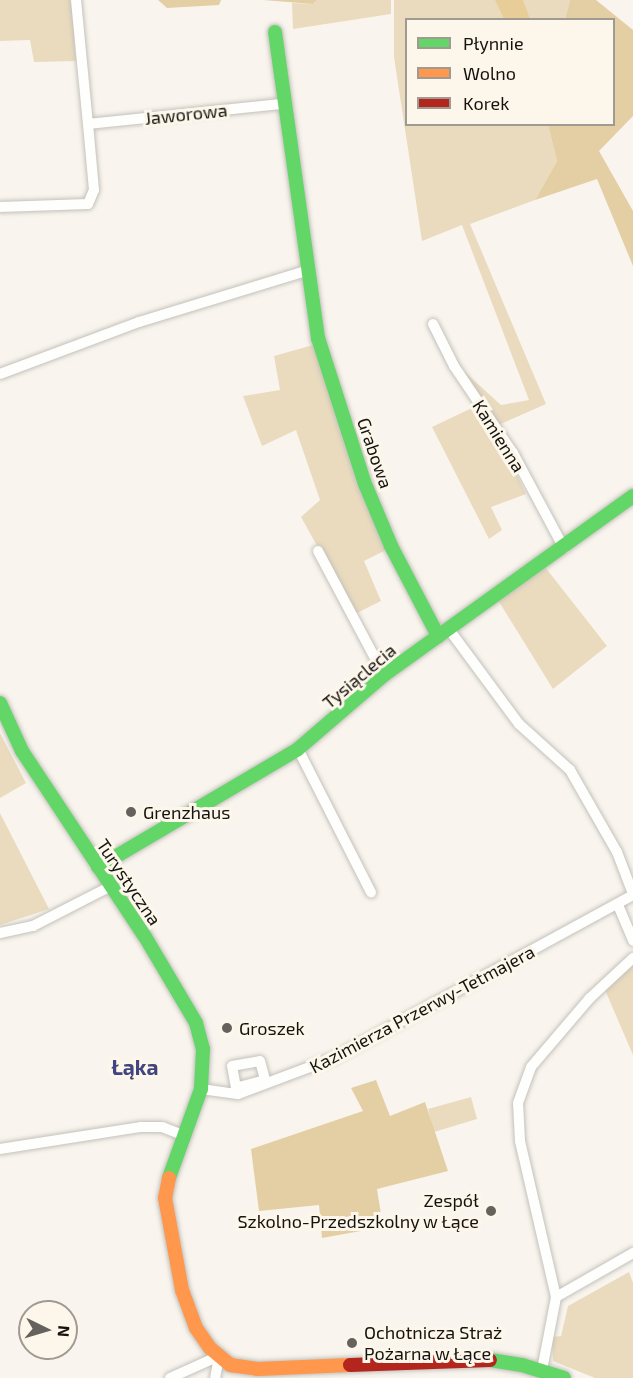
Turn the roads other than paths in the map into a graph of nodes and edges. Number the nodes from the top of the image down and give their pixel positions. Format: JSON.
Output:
{"nodes":[{"id":1,"x":76,"y":0,"type":"edge"},
{"id":2,"x":275,"y":32,"type":"dead end"},
{"id":3,"x":283,"y":104,"type":"junction"},
{"id":4,"x":88,"y":124,"type":"junction"},
{"id":5,"x":0,"y":207,"type":"edge"},
{"id":6,"x":306,"y":271,"type":"junction"},
{"id":7,"x":434,"y":324,"type":"dead end"},
{"id":8,"x":0,"y":374,"type":"edge"},
{"id":9,"x":633,"y":496,"type":"edge"},
{"id":10,"x":564,"y":548,"type":"junction"},
{"id":11,"x":318,"y":551,"type":"dead end"},
{"id":12,"x":443,"y":632,"type":"junction"},
{"id":13,"x":384,"y":675,"type":"junction"},
{"id":14,"x":0,"y":703,"type":"edge"},
{"id":15,"x":298,"y":749,"type":"junction"},
{"id":16,"x":98,"y":867,"type":"junction"},
{"id":17,"x":111,"y":886,"type":"junction"},
{"id":18,"x":371,"y":892,"type":"dead end"},
{"id":19,"x":633,"y":894,"type":"edge"},
{"id":20,"x":618,"y":905,"type":"junction"},
{"id":21,"x":0,"y":933,"type":"edge"},
{"id":22,"x":633,"y":941,"type":"edge"},
{"id":23,"x":633,"y":958,"type":"edge"},
{"id":24,"x":201,"y":1089,"type":"junction"},
{"id":25,"x":185,"y":1136,"type":"junction"},
{"id":26,"x":0,"y":1149,"type":"edge"},
{"id":27,"x":633,"y":1253,"type":"edge"},
{"id":28,"x":556,"y":1297,"type":"junction"},
{"id":29,"x":219,"y":1356,"type":"junction"},
{"id":30,"x":542,"y":1370,"type":"junction"},
{"id":31,"x":170,"y":1378,"type":"edge"},
{"id":32,"x":215,"y":1378,"type":"edge"},
{"id":33,"x":564,"y":1378,"type":"edge"}],
"edges":[{"from":1,"to":4,"type":"street"},
{"from":2,"to":3,"type":"street","name":"Grabowa"},
{"from":3,"to":4,"type":"street","name":"Jaworowa"},
{"from":3,"to":6,"type":"street","name":"Grabowa"},
{"from":4,"to":5,"type":"street"},
{"from":6,"to":8,"type":"street"},
{"from":6,"to":12,"type":"street","name":"Grabowa"},
{"from":7,"to":10,"type":"street","name":"Kamienna"},
{"from":9,"to":10,"type":"street","name":"Tysiąclecia"},
{"from":10,"to":12,"type":"street","name":"Tysiąclecia"},
{"from":11,"to":13,"type":"street"},
{"from":12,"to":13,"type":"street","name":"Tysiąclecia"},
{"from":12,"to":19,"type":"street"},
{"from":13,"to":15,"type":"street","name":"Tysiąclecia"},
{"from":14,"to":16,"type":"street","name":"Turystyczna"},
{"from":15,"to":16,"type":"street","name":"Tysiąclecia"},
{"from":15,"to":18,"type":"street"},
{"from":16,"to":17,"type":"street","name":"Turystyczna"},
{"from":17,"to":21,"type":"street"},
{"from":17,"to":24,"type":"street","name":"Turystyczna"},
{"from":19,"to":20,"type":"street","name":"Kazimierza Przerwy-Tetmajera"},
{"from":20,"to":22,"type":"street"},
{"from":20,"to":24,"type":"street","name":"Kazimierza Przerwy-Tetmajera"},
{"from":23,"to":28,"type":"street"},
{"from":24,"to":25,"type":"street","name":"Turystyczna"},
{"from":25,"to":26,"type":"street"},
{"from":25,"to":29,"type":"street"},
{"from":27,"to":28,"type":"street"},
{"from":28,"to":30,"type":"street"},
{"from":29,"to":30,"type":"street"},
{"from":29,"to":31,"type":"street"},
{"from":29,"to":32,"type":"street"},
{"from":30,"to":33,"type":"street"}]}
